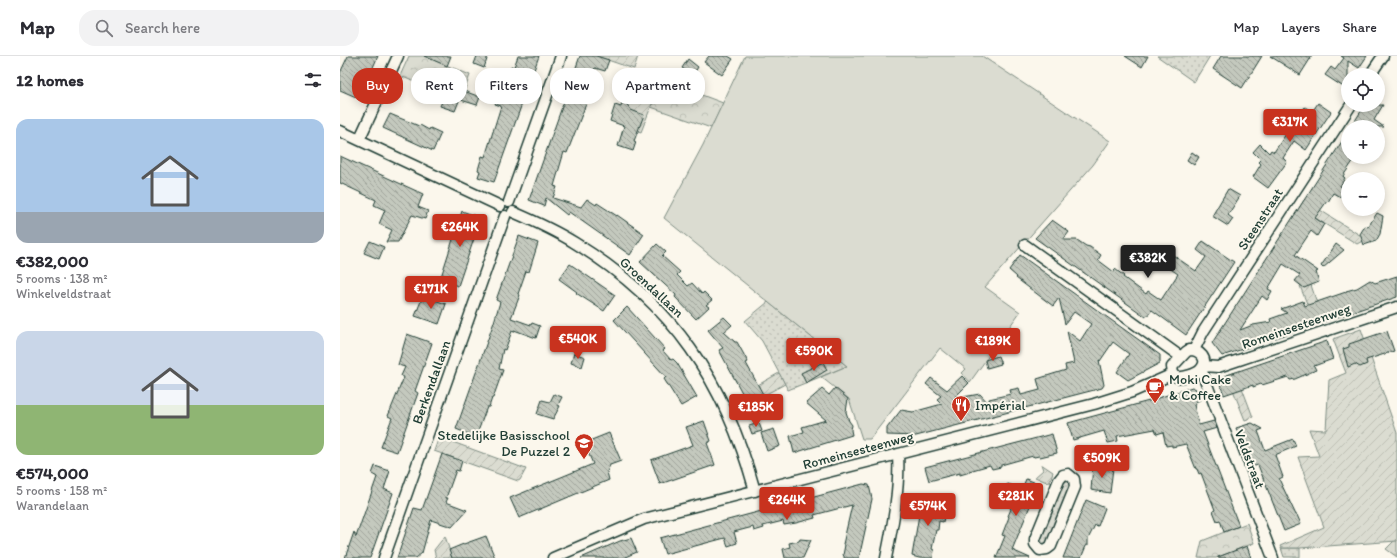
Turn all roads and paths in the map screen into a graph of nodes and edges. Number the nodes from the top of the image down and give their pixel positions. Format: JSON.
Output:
{"nodes":[{"id":1,"x":398,"y":56,"type":"edge"},
{"id":2,"x":560,"y":56,"type":"edge"},
{"id":3,"x":1383,"y":56,"type":"edge"},
{"id":4,"x":1375,"y":68,"type":"edge"},
{"id":5,"x":1346,"y":112,"type":"edge"},
{"id":6,"x":340,"y":131,"type":"edge"},
{"id":7,"x":359,"y":140,"type":"junction"},
{"id":8,"x":507,"y":209,"type":"junction"},
{"id":9,"x":1025,"y":245,"type":"dead end"},
{"id":10,"x":1397,"y":307,"type":"edge"},
{"id":11,"x":1194,"y":350,"type":"junction"},
{"id":12,"x":1181,"y":357,"type":"junction"},
{"id":13,"x":1202,"y":368,"type":"junction"},
{"id":14,"x":1173,"y":374,"type":"junction"},
{"id":15,"x":898,"y":454,"type":"junction"},
{"id":16,"x":755,"y":491,"type":"junction"},
{"id":17,"x":1039,"y":554,"type":"edge"},
{"id":18,"x":384,"y":558,"type":"edge"},
{"id":19,"x":553,"y":558,"type":"edge"},
{"id":20,"x":886,"y":558,"type":"edge"},
{"id":21,"x":1273,"y":558,"type":"edge"}],
"edges":[{"from":1,"to":7,"type":"street"},
{"from":2,"to":8,"type":"street","name":"Berkendallaan"},
{"from":3,"to":4,"type":"street"},
{"from":5,"to":11,"type":"street","name":"Steenstraat"},
{"from":6,"to":7,"type":"street","name":"Groendallaan"},
{"from":7,"to":8,"type":"street","name":"Groendallaan"},
{"from":8,"to":16,"type":"street","name":"Groendallaan"},
{"from":8,"to":18,"type":"street","name":"Berkendallaan"},
{"from":9,"to":12,"type":"street"},
{"from":10,"to":13,"type":"street","name":"Romeinsesteenweg"},
{"from":11,"to":12,"type":"street"},
{"from":11,"to":13,"type":"street"},
{"from":12,"to":14,"type":"street"},
{"from":13,"to":14,"type":"street","name":"Romeinsesteenweg"},
{"from":13,"to":21,"type":"street","name":"Veldstraat"},
{"from":14,"to":15,"type":"street","name":"Romeinsesteenweg"},
{"from":15,"to":16,"type":"street","name":"Romeinsesteenweg"},
{"from":15,"to":20,"type":"street"},
{"from":16,"to":19,"type":"street","name":"Romeinsesteenweg"},
{"from":17,"to":17,"type":"street"}]}
